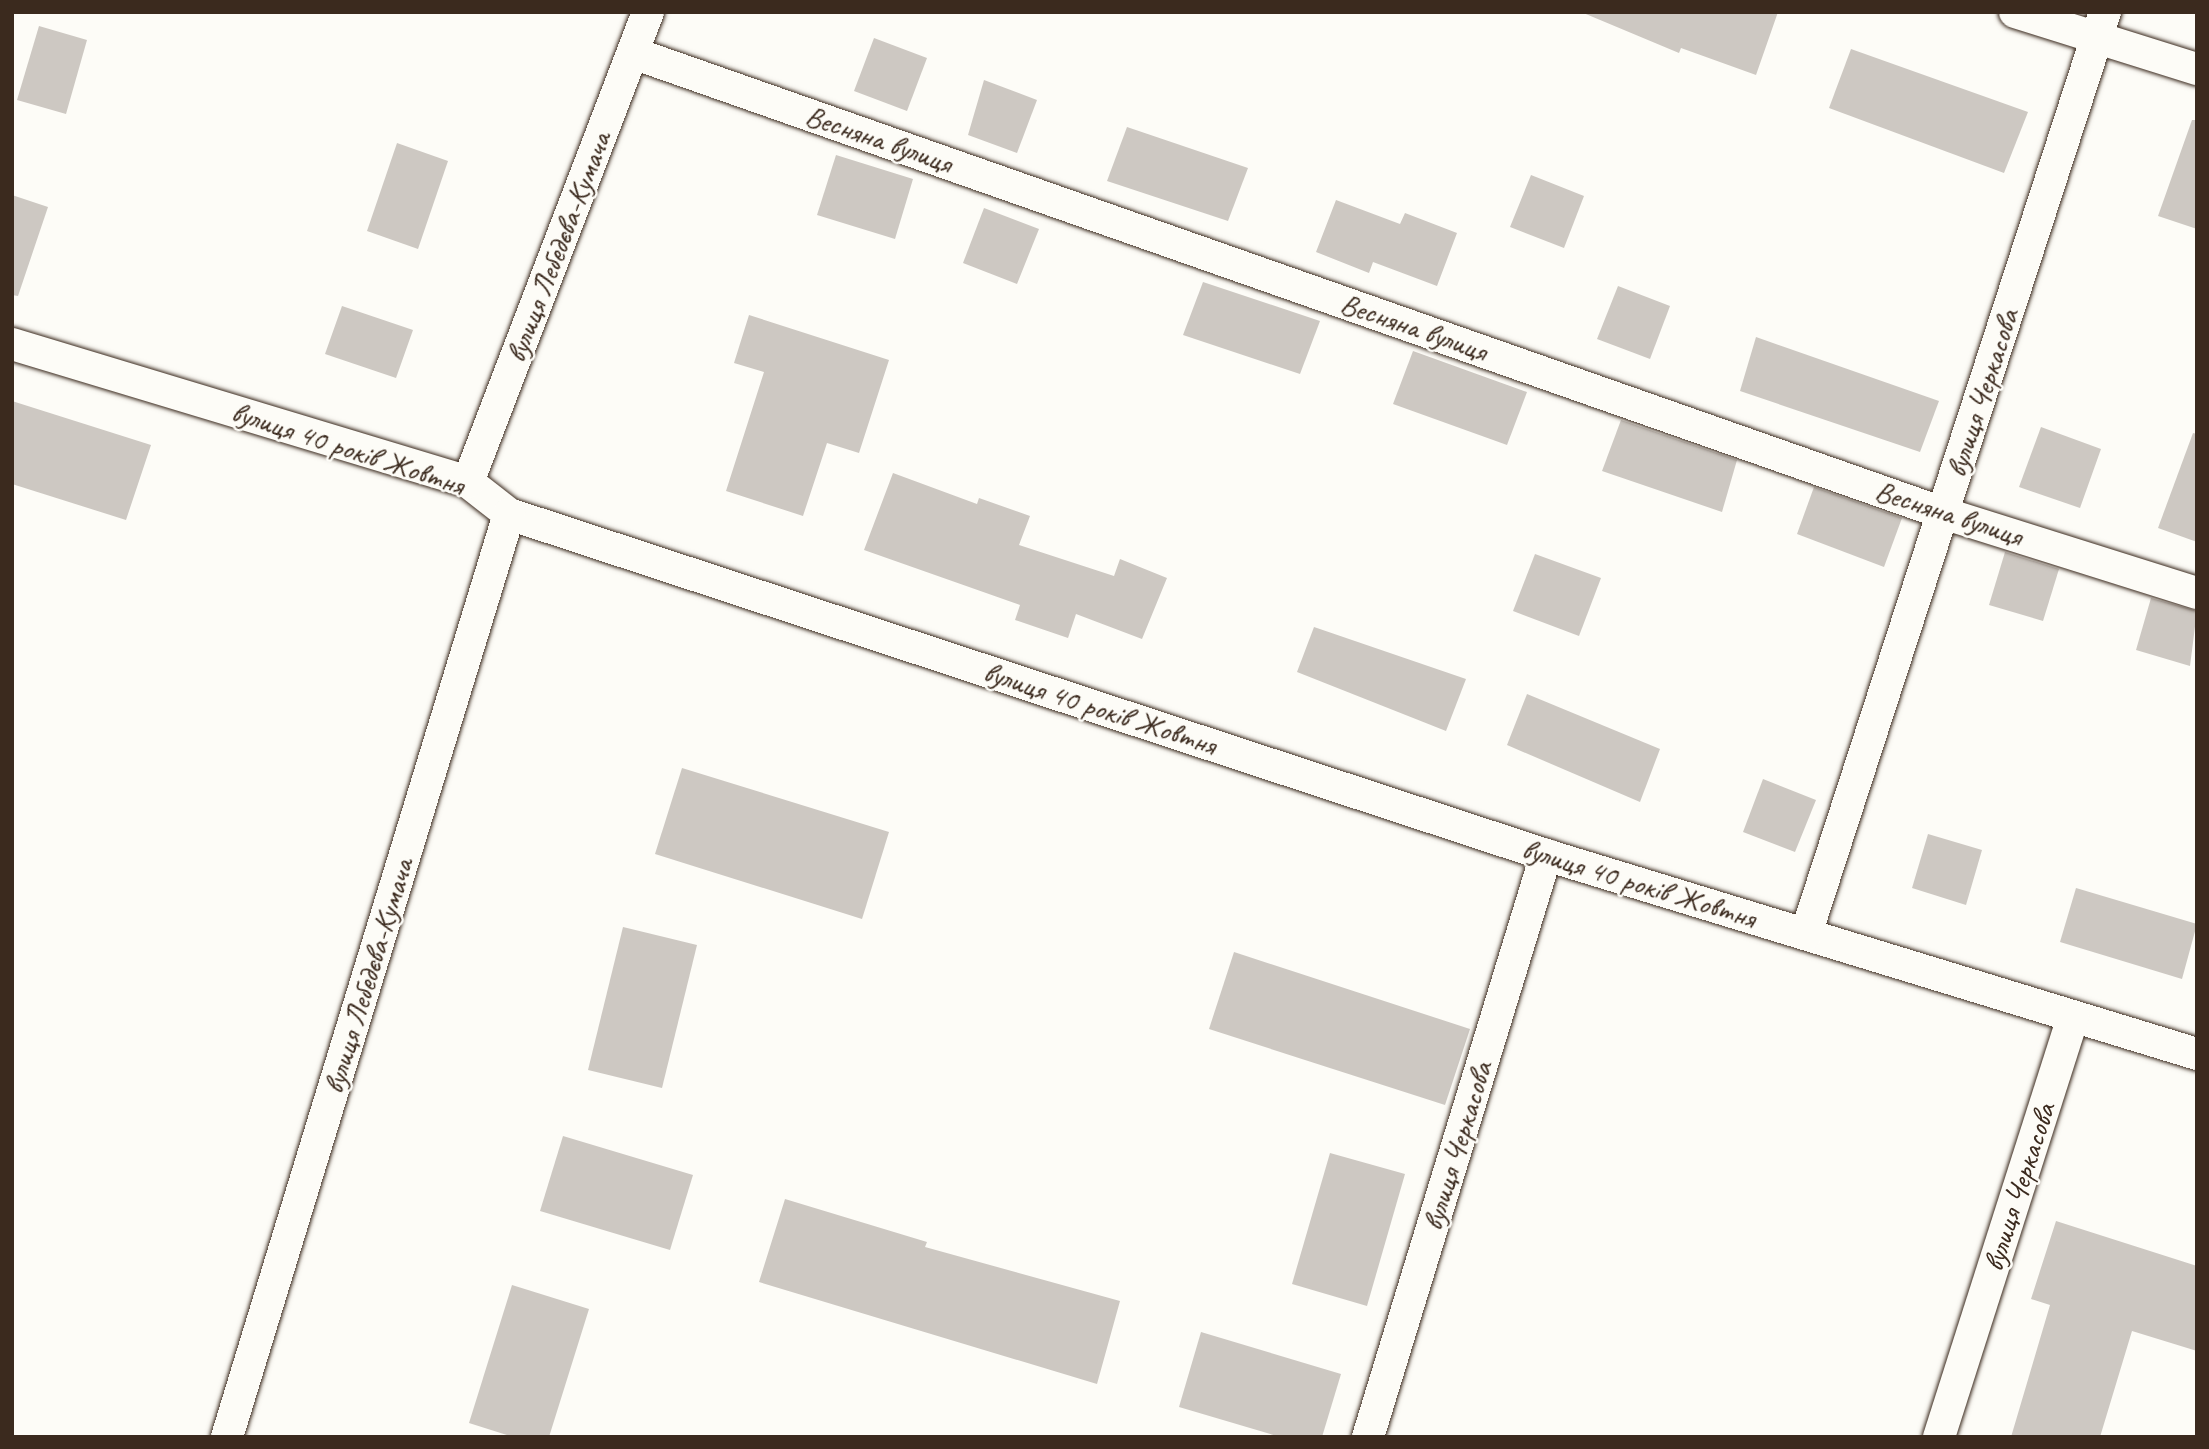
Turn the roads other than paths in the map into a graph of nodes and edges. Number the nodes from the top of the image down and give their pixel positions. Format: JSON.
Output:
{"nodes":[{"id":1,"x":648,"y":12,"type":"edge"},
{"id":2,"x":2015,"y":12,"type":"edge"},
{"id":3,"x":2100,"y":25,"type":"edge"},
{"id":4,"x":633,"y":52,"type":"junction"},
{"id":5,"x":2197,"y":69,"type":"edge"},
{"id":6,"x":12,"y":344,"type":"edge"},
{"id":7,"x":468,"y":482,"type":"junction"},
{"id":8,"x":1943,"y":513,"type":"junction"},
{"id":9,"x":509,"y":514,"type":"junction"},
{"id":10,"x":2197,"y":593,"type":"edge"},
{"id":11,"x":1546,"y":855,"type":"junction"},
{"id":12,"x":1806,"y":934,"type":"junction"},
{"id":13,"x":2073,"y":1017,"type":"junction"},
{"id":14,"x":2197,"y":1054,"type":"edge"},
{"id":15,"x":227,"y":1437,"type":"edge"},
{"id":16,"x":1368,"y":1437,"type":"edge"},
{"id":17,"x":1939,"y":1437,"type":"edge"}],
"edges":[{"from":1,"to":4,"type":"street","name":"вулиця Лебедєва-Кумача"},
{"from":2,"to":3,"type":"street"},
{"from":3,"to":5,"type":"street"},
{"from":3,"to":8,"type":"street","name":"вулиця Черкасова"},
{"from":4,"to":7,"type":"street","name":"вулиця Лебедєва-Кумача"},
{"from":4,"to":8,"type":"street","name":"Весняна вулиця"},
{"from":6,"to":7,"type":"street","name":"вулиця 40 років Жовтня"},
{"from":7,"to":9,"type":"street","name":"вулиця 40 років Жовтня"},
{"from":8,"to":10,"type":"street","name":"Весняна вулиця"},
{"from":8,"to":12,"type":"street","name":"вулиця Черкасова"},
{"from":9,"to":11,"type":"street","name":"вулиця 40 років Жовтня"},
{"from":9,"to":15,"type":"street","name":"вулиця Лебедєва-Кумача"},
{"from":11,"to":12,"type":"street","name":"вулиця 40 років Жовтня"},
{"from":11,"to":16,"type":"street","name":"вулиця Черкасова"},
{"from":12,"to":13,"type":"street","name":"вулиця 40 років Жовтня"},
{"from":13,"to":14,"type":"street","name":"вулиця 40 років Жовтня"},
{"from":13,"to":17,"type":"street","name":"вулиця Черкасова"}]}
